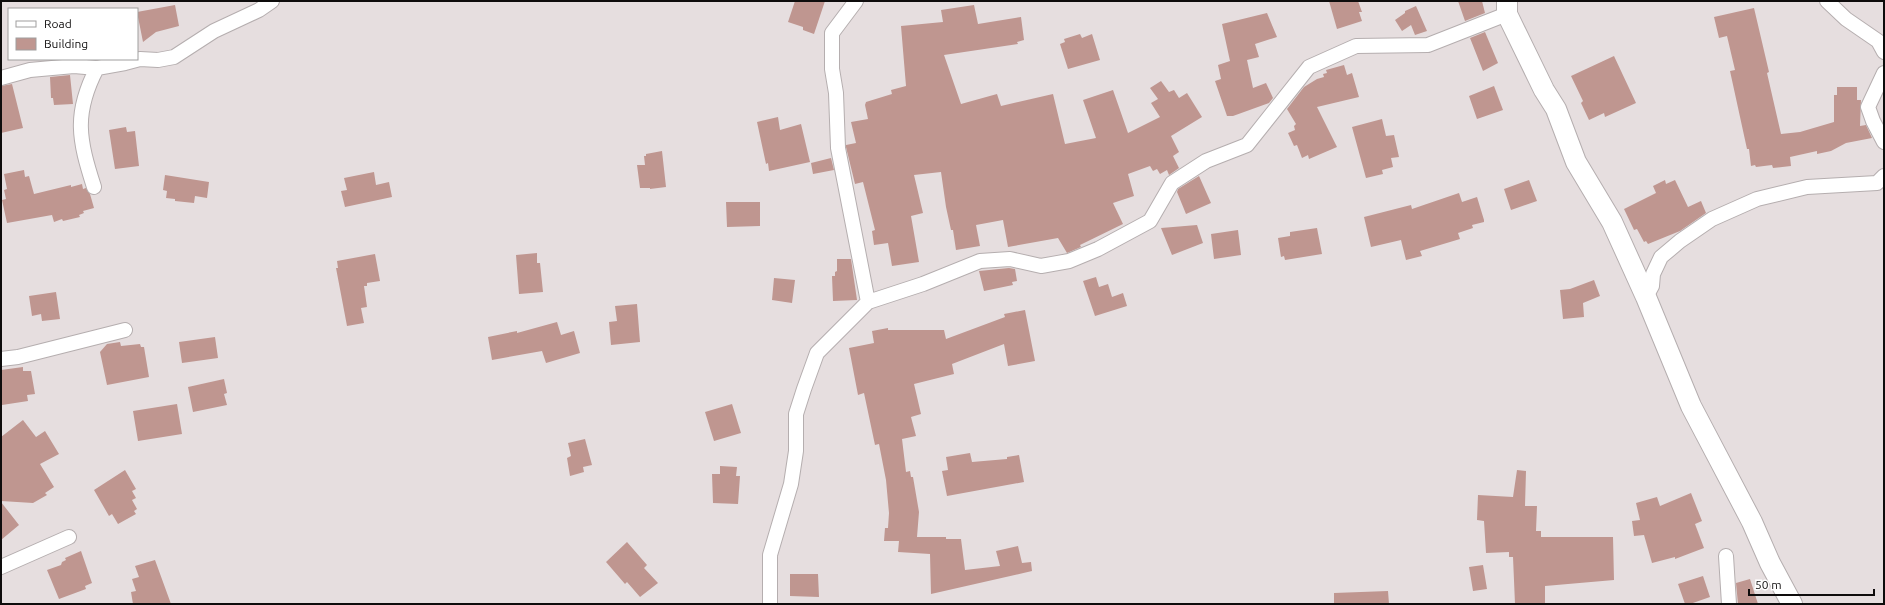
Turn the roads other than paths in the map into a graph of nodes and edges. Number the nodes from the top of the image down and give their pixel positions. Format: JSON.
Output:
{"nodes":[{"id":1,"x":272,"y":1,"type":"edge"},
{"id":2,"x":856,"y":1,"type":"edge"},
{"id":3,"x":1827,"y":1,"type":"edge"},
{"id":4,"x":1507,"y":7,"type":"edge"},
{"id":5,"x":1884,"y":52,"type":"edge"},
{"id":6,"x":136,"y":60,"type":"edge"},
{"id":7,"x":138,"y":60,"type":"edge"},
{"id":8,"x":97,"y":68,"type":"junction"},
{"id":9,"x":1884,"y":73,"type":"edge"},
{"id":10,"x":1,"y":78,"type":"edge"},
{"id":11,"x":1884,"y":142,"type":"edge"},
{"id":12,"x":1884,"y":176,"type":"edge"},
{"id":13,"x":94,"y":187,"type":"dead end"},
{"id":14,"x":1646,"y":297,"type":"junction"},
{"id":15,"x":868,"y":302,"type":"junction"},
{"id":16,"x":125,"y":330,"type":"dead end"},
{"id":17,"x":1,"y":359,"type":"edge"},
{"id":18,"x":69,"y":537,"type":"dead end"},
{"id":19,"x":1726,"y":556,"type":"dead end"},
{"id":20,"x":1,"y":567,"type":"edge"},
{"id":21,"x":770,"y":604,"type":"edge"},
{"id":22,"x":1728,"y":604,"type":"edge"},
{"id":23,"x":1792,"y":604,"type":"edge"}],
"edges":[{"from":1,"to":7,"type":"street"},
{"from":2,"to":15,"type":"street"},
{"from":3,"to":5,"type":"street"},
{"from":4,"to":14,"type":"main road"},
{"from":4,"to":15,"type":"street"},
{"from":6,"to":8,"type":"street"},
{"from":8,"to":10,"type":"street"},
{"from":8,"to":13,"type":"street"},
{"from":9,"to":11,"type":"street"},
{"from":12,"to":14,"type":"street"},
{"from":14,"to":23,"type":"main road"},
{"from":15,"to":21,"type":"street"},
{"from":16,"to":17,"type":"street"},
{"from":18,"to":20,"type":"street"},
{"from":19,"to":22,"type":"street"}]}
